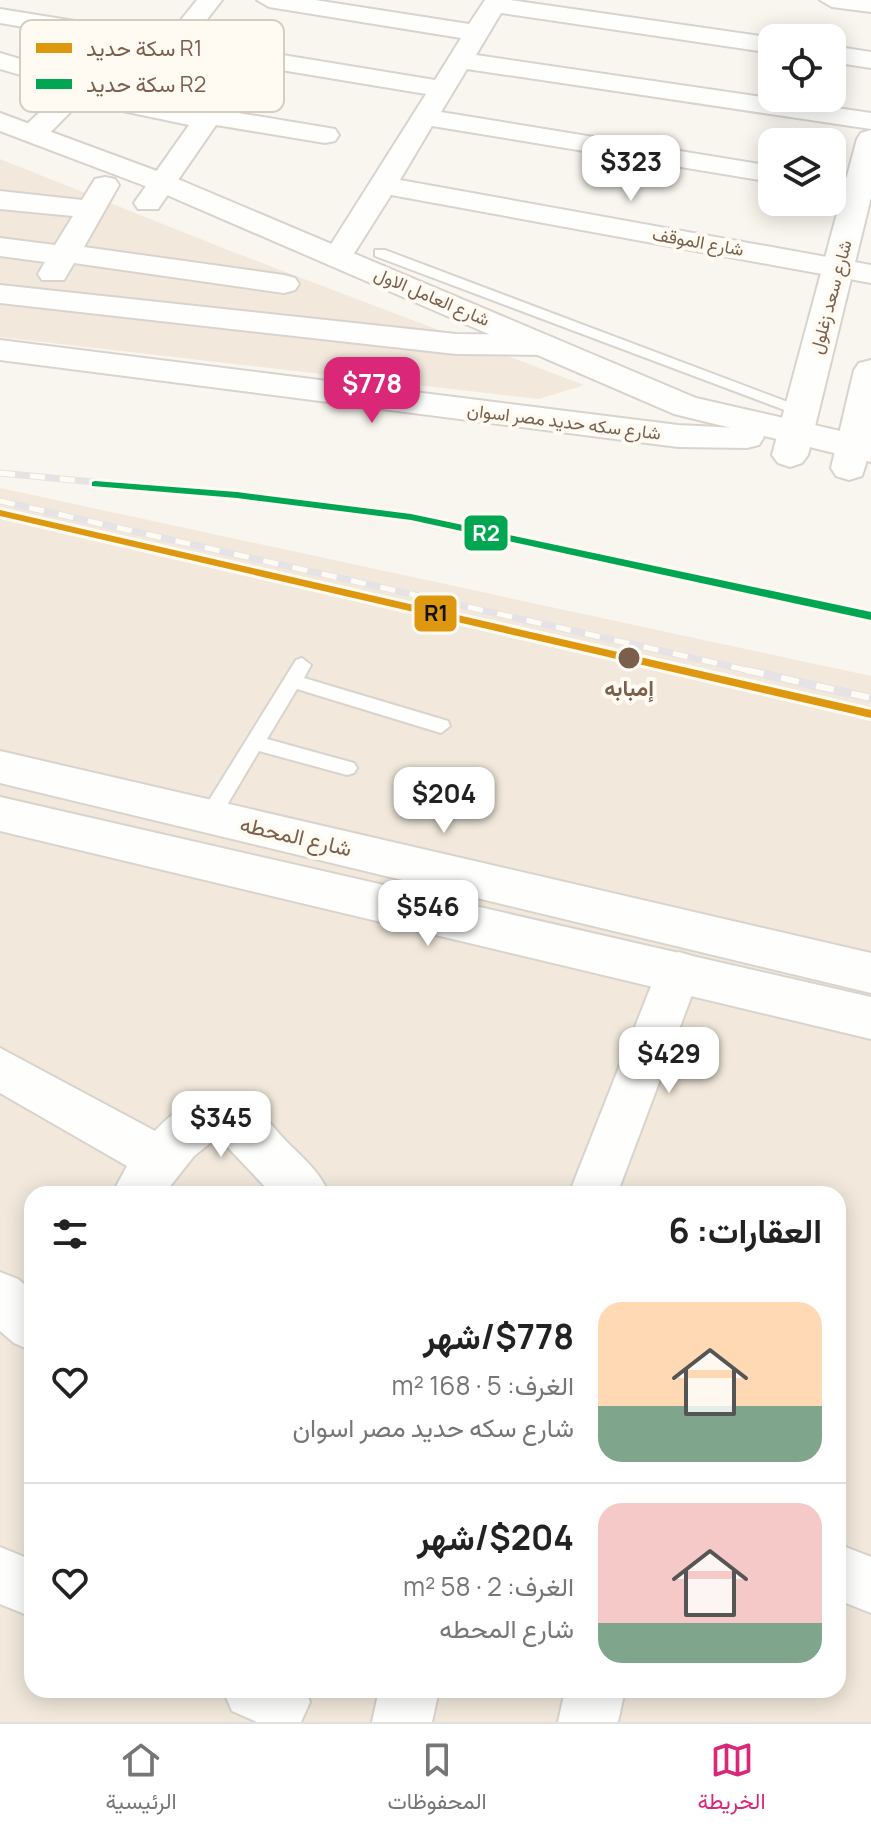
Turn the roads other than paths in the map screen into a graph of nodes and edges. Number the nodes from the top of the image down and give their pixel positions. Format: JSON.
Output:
{"nodes":[{"id":1,"x":210,"y":0,"type":"edge"},
{"id":2,"x":269,"y":0,"type":"edge"},
{"id":3,"x":832,"y":0,"type":"edge"},
{"id":4,"x":496,"y":2,"type":"edge"},
{"id":5,"x":871,"y":5,"type":"edge"},
{"id":6,"x":0,"y":16,"type":"edge"},
{"id":7,"x":24,"y":20,"type":"edge"},
{"id":8,"x":194,"y":20,"type":"edge"},
{"id":9,"x":476,"y":33,"type":"junction"},
{"id":10,"x":758,"y":43,"type":"edge"},
{"id":11,"x":846,"y":56,"type":"edge"},
{"id":12,"x":460,"y":60,"type":"junction"},
{"id":13,"x":871,"y":60,"type":"edge"},
{"id":14,"x":0,"y":61,"type":"edge"},
{"id":15,"x":284,"y":63,"type":"edge"},
{"id":16,"x":20,"y":67,"type":"edge"},
{"id":17,"x":442,"y":89,"type":"junction"},
{"id":18,"x":55,"y":112,"type":"edge"},
{"id":19,"x":176,"y":112,"type":"edge"},
{"id":20,"x":212,"y":112,"type":"edge"},
{"id":21,"x":425,"y":117,"type":"junction"},
{"id":22,"x":208,"y":118,"type":"junction"},
{"id":23,"x":0,"y":121,"type":"edge"},
{"id":24,"x":871,"y":121,"type":"edge"},
{"id":25,"x":33,"y":134,"type":"junction"},
{"id":26,"x":325,"y":135,"type":"dead end"},
{"id":27,"x":871,"y":139,"type":"edge"},
{"id":28,"x":0,"y":144,"type":"edge"},
{"id":29,"x":758,"y":172,"type":"edge"},
{"id":30,"x":383,"y":185,"type":"junction"},
{"id":31,"x":846,"y":186,"type":"edge"},
{"id":32,"x":155,"y":193,"type":"junction"},
{"id":33,"x":98,"y":197,"type":"junction"},
{"id":34,"x":0,"y":200,"type":"edge"},
{"id":35,"x":843,"y":216,"type":"edge"},
{"id":36,"x":0,"y":247,"type":"edge"},
{"id":37,"x":380,"y":253,"type":"dead end"},
{"id":38,"x":64,"y":254,"type":"junction"},
{"id":39,"x":338,"y":257,"type":"junction"},
{"id":40,"x":839,"y":268,"type":"junction"},
{"id":41,"x":288,"y":273,"type":"junction"},
{"id":42,"x":871,"y":274,"type":"edge"},
{"id":43,"x":0,"y":294,"type":"edge"},
{"id":44,"x":39,"y":299,"type":"junction"},
{"id":45,"x":269,"y":325,"type":"junction"},
{"id":46,"x":504,"y":345,"type":"junction"},
{"id":47,"x":543,"y":345,"type":"junction"},
{"id":48,"x":4,"y":351,"type":"edge"},
{"id":49,"x":871,"y":370,"type":"edge"},
{"id":50,"x":248,"y":381,"type":"junction"},
{"id":51,"x":796,"y":432,"type":"junction"},
{"id":52,"x":747,"y":437,"type":"junction"},
{"id":53,"x":861,"y":459,"type":"edge"},
{"id":54,"x":441,"y":726,"type":"dead end"},
{"id":55,"x":255,"y":743,"type":"junction"},
{"id":56,"x":0,"y":767,"type":"edge"},
{"id":57,"x":347,"y":768,"type":"dead end"},
{"id":58,"x":0,"y":814,"type":"edge"},
{"id":59,"x":210,"y":816,"type":"junction"},
{"id":60,"x":472,"y":877,"type":"junction"},
{"id":61,"x":458,"y":920,"type":"junction"},
{"id":62,"x":679,"y":971,"type":"junction"},
{"id":63,"x":871,"y":973,"type":"edge"},
{"id":64,"x":871,"y":1018,"type":"edge"},
{"id":65,"x":0,"y":1069,"type":"edge"},
{"id":66,"x":147,"y":1177,"type":"edge"},
{"id":67,"x":297,"y":1186,"type":"edge"},
{"id":68,"x":596,"y":1186,"type":"edge"},
{"id":69,"x":0,"y":1297,"type":"edge"},
{"id":70,"x":24,"y":1318,"type":"edge"},
{"id":71,"x":0,"y":1575,"type":"edge"},
{"id":72,"x":846,"y":1575,"type":"edge"},
{"id":73,"x":871,"y":1585,"type":"edge"},
{"id":74,"x":24,"y":1586,"type":"edge"},
{"id":75,"x":407,"y":1698,"type":"edge"},
{"id":76,"x":593,"y":1698,"type":"edge"},
{"id":77,"x":402,"y":1722,"type":"edge"},
{"id":78,"x":588,"y":1722,"type":"edge"}],
"edges":[{"from":1,"to":8,"type":"street"},
{"from":2,"to":9,"type":"street"},
{"from":3,"to":5,"type":"street"},
{"from":4,"to":9,"type":"street"},
{"from":4,"to":10,"type":"street"},
{"from":6,"to":7,"type":"street"},
{"from":9,"to":12,"type":"street"},
{"from":11,"to":13,"type":"street"},
{"from":12,"to":17,"type":"street"},
{"from":12,"to":24,"type":"street"},
{"from":14,"to":16,"type":"street"},
{"from":15,"to":17,"type":"street"},
{"from":17,"to":21,"type":"street"},
{"from":18,"to":25,"type":"street"},
{"from":19,"to":22,"type":"street"},
{"from":20,"to":22,"type":"street"},
{"from":21,"to":29,"type":"street"},
{"from":21,"to":30,"type":"street"},
{"from":22,"to":26,"type":"street"},
{"from":22,"to":32,"type":"street"},
{"from":23,"to":25,"type":"main road","name":"شارع العامل الاول"},
{"from":25,"to":32,"type":"main road","name":"شارع العامل الاول"},
{"from":27,"to":31,"type":"main road","name":"شارع سعد زغلول"},
{"from":28,"to":33,"type":"main road","name":"شارع العامل الاول"},
{"from":30,"to":39,"type":"street"},
{"from":30,"to":40,"type":"street","name":"شارع الموقف"},
{"from":32,"to":33,"type":"main road","name":"شارع العامل الاول"},
{"from":32,"to":39,"type":"main road","name":"شارع العامل الاول"},
{"from":32,"to":41,"type":"main road","name":"شارع العامل الاول"},
{"from":33,"to":34,"type":"street"},
{"from":33,"to":38,"type":"street"},
{"from":35,"to":40,"type":"main road","name":"شارع سعد زغلول"},
{"from":36,"to":38,"type":"street"},
{"from":37,"to":51,"type":"lane"},
{"from":38,"to":41,"type":"street"},
{"from":38,"to":44,"type":"street"},
{"from":39,"to":47,"type":"main road","name":"شارع العامل الاول"},
{"from":40,"to":42,"type":"street","name":"شارع الموقف"},
{"from":40,"to":51,"type":"main road","name":"شارع سعد زغلول"},
{"from":41,"to":45,"type":"street"},
{"from":41,"to":46,"type":"main road","name":"شارع العامل الاول"},
{"from":43,"to":44,"type":"street"},
{"from":44,"to":45,"type":"street"},
{"from":44,"to":48,"type":"street"},
{"from":45,"to":46,"type":"street"},
{"from":45,"to":50,"type":"street"},
{"from":46,"to":47,"type":"street"},
{"from":46,"to":52,"type":"main road","name":"شارع العامل الاول"},
{"from":47,"to":51,"type":"main road","name":"شارع العامل الاول"},
{"from":48,"to":50,"type":"street","name":"شارع سكه حديد مصر اسوان"},
{"from":49,"to":53,"type":"main road"},
{"from":50,"to":52,"type":"street","name":"شارع سكه حديد مصر اسوان"},
{"from":51,"to":52,"type":"main road","name":"شارع العامل الاول"},
{"from":51,"to":53,"type":"main road","name":"شارع العامل الاول"},
{"from":54,"to":55,"type":"lane"},
{"from":55,"to":57,"type":"lane"},
{"from":55,"to":59,"type":"lane"},
{"from":56,"to":59,"type":"main road","name":"شارع المحطه"},
{"from":58,"to":61,"type":"main road","name":"شارع المحطه"},
{"from":59,"to":60,"type":"main road","name":"شارع المحطه"},
{"from":60,"to":61,"type":"main road"},
{"from":60,"to":63,"type":"main road","name":"شارع المحطه"},
{"from":61,"to":62,"type":"main road","name":"شارع المحطه"},
{"from":62,"to":64,"type":"main road","name":"شارع المحطه"},
{"from":62,"to":68,"type":"street"},
{"from":65,"to":66,"type":"street"},
{"from":66,"to":67,"type":"street"},
{"from":69,"to":70,"type":"street"},
{"from":71,"to":74,"type":"street"},
{"from":72,"to":73,"type":"street"},
{"from":75,"to":77,"type":"street"},
{"from":76,"to":78,"type":"street"}]}
